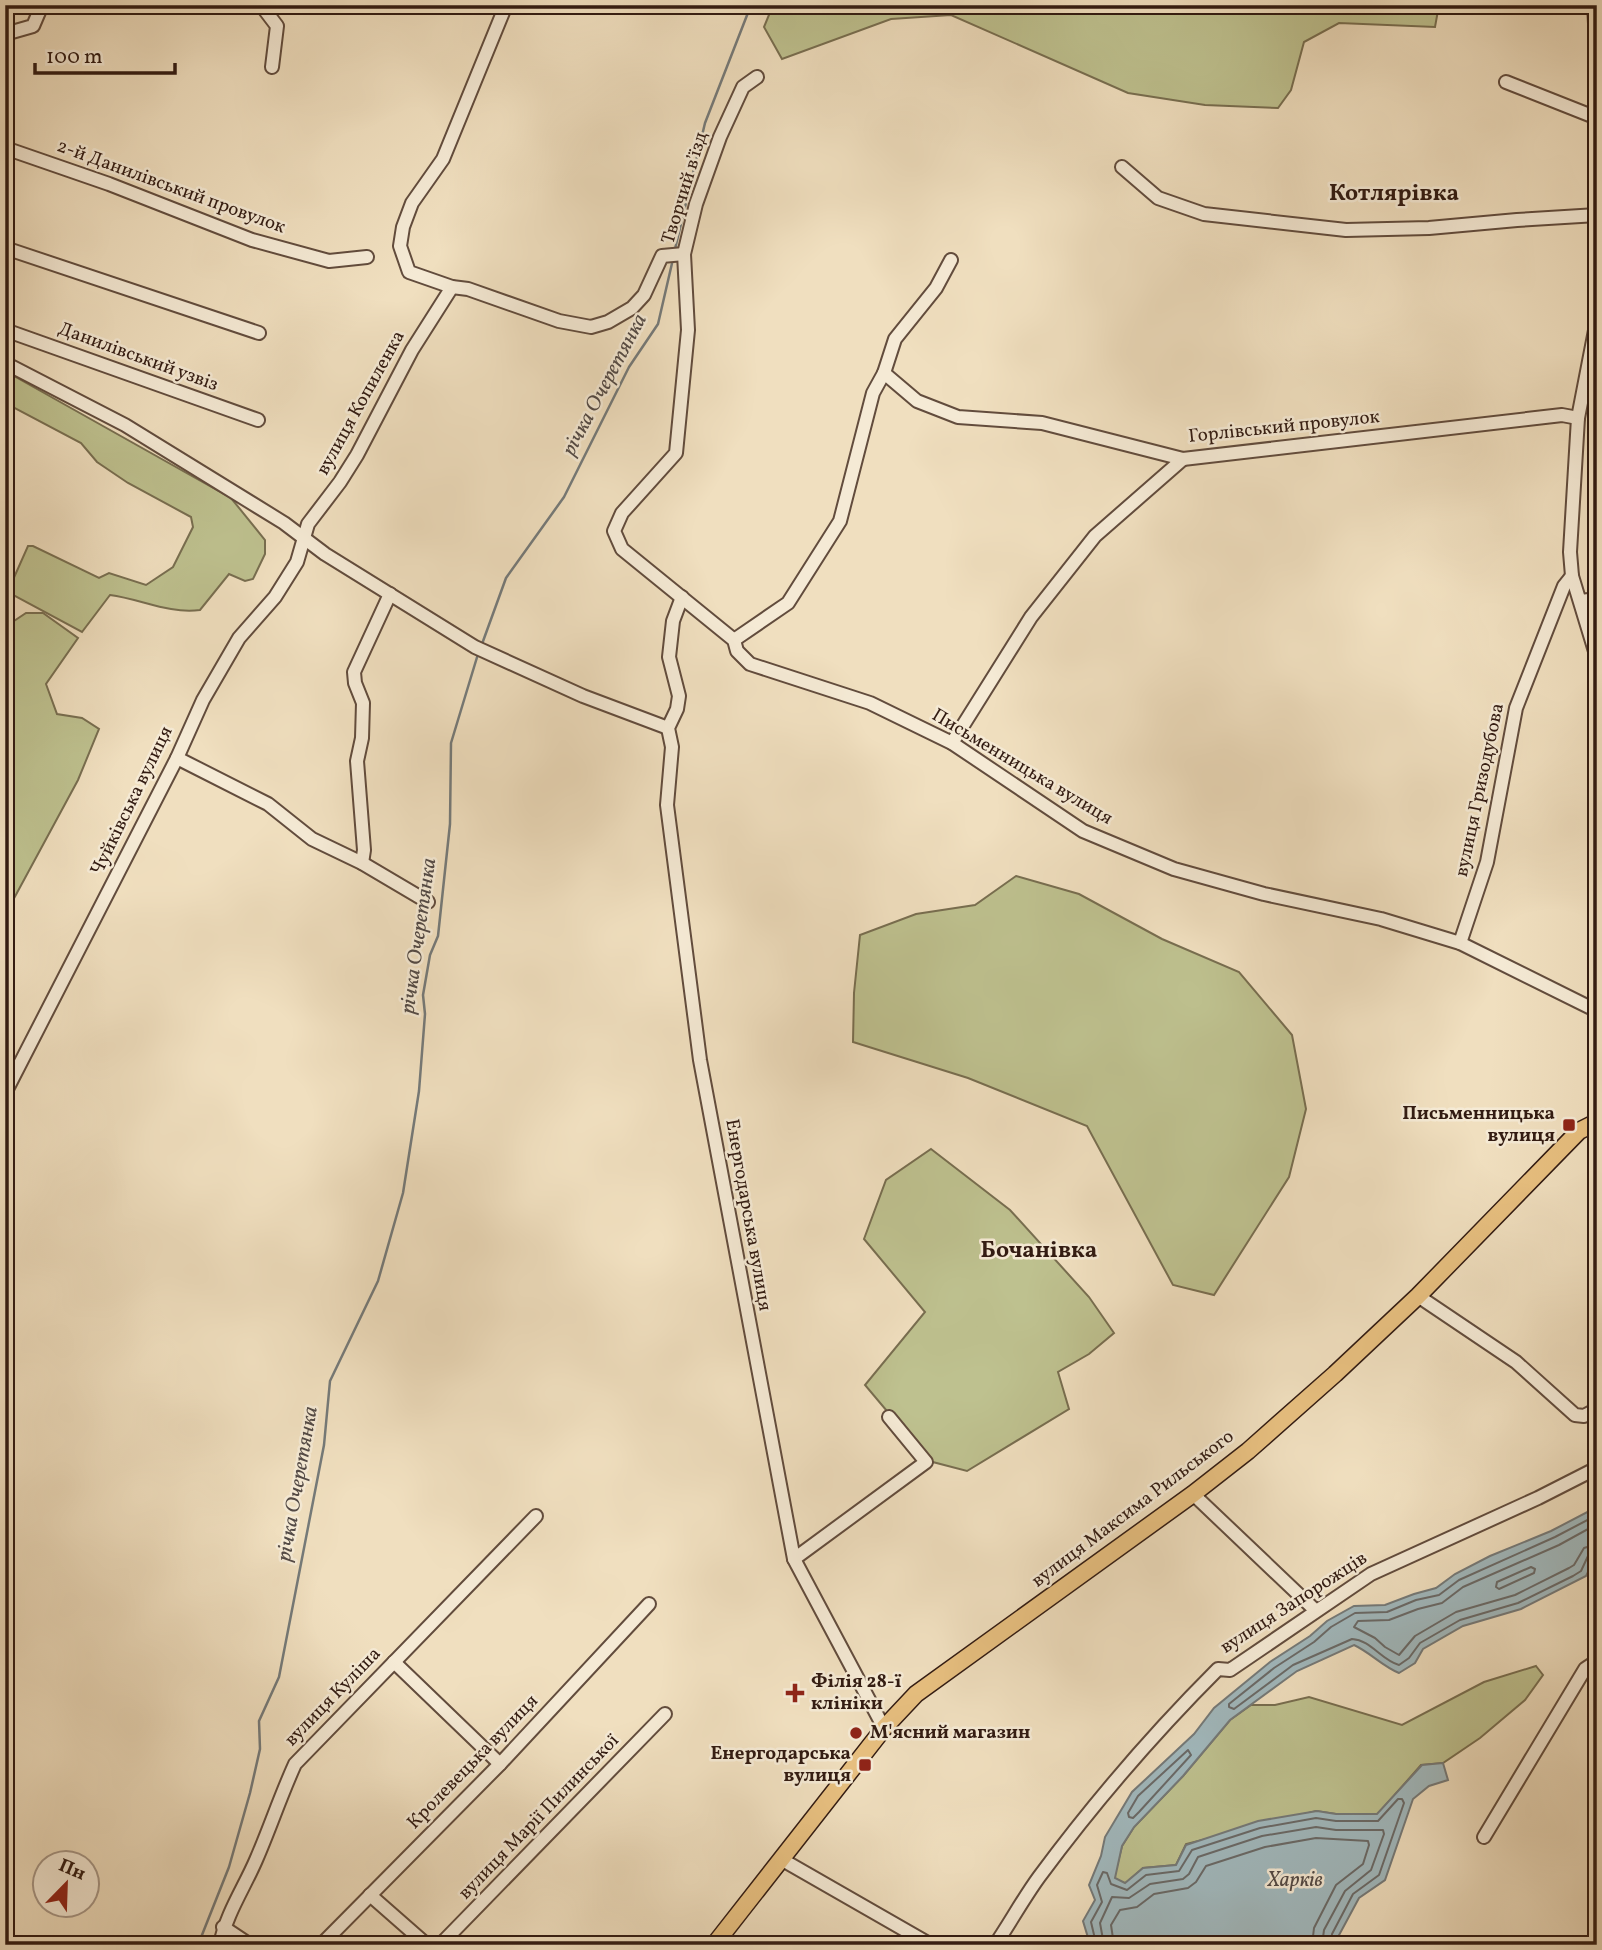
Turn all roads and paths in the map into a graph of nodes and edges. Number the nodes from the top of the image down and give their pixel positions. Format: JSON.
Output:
{"nodes":[{"id":1,"x":43,"y":5,"type":"edge"},
{"id":2,"x":261,"y":5,"type":"edge"},
{"id":3,"x":506,"y":5,"type":"edge"},
{"id":4,"x":1594,"y":5,"type":"edge"},
{"id":5,"x":5,"y":34,"type":"edge"},
{"id":6,"x":1597,"y":60,"type":"edge"},
{"id":7,"x":272,"y":67,"type":"dead end"},
{"id":8,"x":757,"y":77,"type":"dead end"},
{"id":9,"x":1506,"y":82,"type":"dead end"},
{"id":10,"x":1597,"y":118,"type":"edge"},
{"id":11,"x":5,"y":148,"type":"edge"},
{"id":12,"x":1122,"y":167,"type":"dead end"},
{"id":13,"x":1597,"y":215,"type":"edge"},
{"id":14,"x":5,"y":248,"type":"edge"},
{"id":15,"x":684,"y":254,"type":"junction"},
{"id":16,"x":367,"y":257,"type":"dead end"},
{"id":17,"x":951,"y":260,"type":"dead end"},
{"id":18,"x":452,"y":287,"type":"junction"},
{"id":19,"x":1597,"y":320,"type":"edge"},
{"id":20,"x":5,"y":330,"type":"edge"},
{"id":21,"x":259,"y":333,"type":"dead end"},
{"id":22,"x":5,"y":363,"type":"edge"},
{"id":23,"x":884,"y":373,"type":"junction"},
{"id":24,"x":1578,"y":418,"type":"junction"},
{"id":25,"x":258,"y":420,"type":"dead end"},
{"id":26,"x":1183,"y":458,"type":"junction"},
{"id":27,"x":304,"y":536,"type":"junction"},
{"id":28,"x":622,"y":549,"type":"joint"},
{"id":29,"x":1572,"y":576,"type":"junction"},
{"id":30,"x":390,"y":594,"type":"junction"},
{"id":31,"x":682,"y":597,"type":"junction"},
{"id":32,"x":1597,"y":599,"type":"edge"},
{"id":33,"x":1581,"y":601,"type":"junction"},
{"id":34,"x":734,"y":640,"type":"junction"},
{"id":35,"x":1597,"y":658,"type":"edge"},
{"id":36,"x":668,"y":728,"type":"junction"},
{"id":37,"x":952,"y":743,"type":"junction"},
{"id":38,"x":177,"y":758,"type":"junction"},
{"id":39,"x":362,"y":863,"type":"junction"},
{"id":40,"x":428,"y":902,"type":"dead end"},
{"id":41,"x":1460,"y":943,"type":"junction"},
{"id":42,"x":1597,"y":1010,"type":"edge"},
{"id":43,"x":5,"y":1093,"type":"edge"},
{"id":44,"x":1597,"y":1122,"type":"edge"},
{"id":45,"x":1418,"y":1296,"type":"junction"},
{"id":46,"x":1597,"y":1409,"type":"edge"},
{"id":47,"x":889,"y":1417,"type":"dead end"},
{"id":48,"x":1597,"y":1468,"type":"edge"},
{"id":49,"x":1193,"y":1494,"type":"junction"},
{"id":50,"x":536,"y":1516,"type":"dead end"},
{"id":51,"x":794,"y":1559,"type":"junction"},
{"id":52,"x":649,"y":1604,"type":"dead end"},
{"id":53,"x":1315,"y":1610,"type":"junction"},
{"id":54,"x":1597,"y":1661,"type":"edge"},
{"id":55,"x":394,"y":1662,"type":"junction"},
{"id":56,"x":664,"y":1714,"type":"dead end"},
{"id":57,"x":884,"y":1728,"type":"junction"},
{"id":58,"x":500,"y":1763,"type":"junction"},
{"id":59,"x":1484,"y":1837,"type":"dead end"},
{"id":60,"x":781,"y":1859,"type":"junction"},
{"id":61,"x":370,"y":1895,"type":"junction"},
{"id":62,"x":223,"y":1927,"type":"junction"},
{"id":63,"x":220,"y":1945,"type":"edge"},
{"id":64,"x":250,"y":1945,"type":"edge"},
{"id":65,"x":321,"y":1945,"type":"edge"},
{"id":66,"x":427,"y":1945,"type":"edge"},
{"id":67,"x":440,"y":1945,"type":"edge"},
{"id":68,"x":714,"y":1945,"type":"edge"},
{"id":69,"x":931,"y":1945,"type":"edge"},
{"id":70,"x":995,"y":1945,"type":"edge"}],
"edges":[{"from":1,"to":5,"type":"street"},
{"from":2,"to":7,"type":"street"},
{"from":3,"to":18,"type":"street"},
{"from":4,"to":6,"type":"street"},
{"from":8,"to":15,"type":"street","name":"Творчий в’їзд"},
{"from":9,"to":10,"type":"street"},
{"from":11,"to":16,"type":"street","name":"2-й Данилівський провулок"},
{"from":12,"to":13,"type":"street"},
{"from":14,"to":21,"type":"street"},
{"from":15,"to":18,"type":"street"},
{"from":15,"to":28,"type":"street","name":"Творчий в’їзд"},
{"from":17,"to":23,"type":"street"},
{"from":18,"to":27,"type":"street","name":"вулиця Копиленка"},
{"from":19,"to":24,"type":"street"},
{"from":20,"to":25,"type":"street","name":"Данилівський узвіз"},
{"from":22,"to":27,"type":"street"},
{"from":23,"to":26,"type":"street","name":"Горлівський провулок"},
{"from":23,"to":34,"type":"street"},
{"from":24,"to":26,"type":"street","name":"Горлівський провулок"},
{"from":24,"to":29,"type":"street"},
{"from":26,"to":37,"type":"street"},
{"from":27,"to":30,"type":"street"},
{"from":27,"to":38,"type":"street","name":"Чуйківська вулиця"},
{"from":28,"to":31,"type":"street","name":"Письменницька вулиця"},
{"from":29,"to":33,"type":"street"},
{"from":29,"to":41,"type":"street","name":"вулиця Гризодубова"},
{"from":30,"to":36,"type":"street"},
{"from":30,"to":39,"type":"street"},
{"from":31,"to":34,"type":"street","name":"Письменницька вулиця"},
{"from":31,"to":36,"type":"street","name":"Енергодарська вулиця"},
{"from":32,"to":33,"type":"street"},
{"from":33,"to":35,"type":"street"},
{"from":34,"to":37,"type":"street","name":"Письменницька вулиця"},
{"from":36,"to":51,"type":"street","name":"Енергодарська вулиця"},
{"from":37,"to":41,"type":"street","name":"Письменницька вулиця"},
{"from":38,"to":39,"type":"street"},
{"from":38,"to":43,"type":"street","name":"Чуйківська вулиця"},
{"from":39,"to":40,"type":"street"},
{"from":41,"to":42,"type":"street","name":"Письменницька вулиця"},
{"from":44,"to":45,"type":"main road","name":"вулиця Максима Рильського"},
{"from":45,"to":46,"type":"street"},
{"from":45,"to":49,"type":"main road","name":"вулиця Максима Рильського"},
{"from":47,"to":51,"type":"street"},
{"from":48,"to":53,"type":"street","name":"вулиця Запорожців"},
{"from":49,"to":53,"type":"street"},
{"from":49,"to":57,"type":"main road","name":"вулиця Максима Рильського"},
{"from":50,"to":55,"type":"street","name":"вулиця Куліша"},
{"from":51,"to":57,"type":"street","name":"Енергодарська вулиця"},
{"from":52,"to":58,"type":"street","name":"Кролевецька вулиця"},
{"from":53,"to":70,"type":"street","name":"вулиця Запорожців"},
{"from":54,"to":59,"type":"street"},
{"from":55,"to":58,"type":"street"},
{"from":55,"to":62,"type":"street","name":"вулиця Куліша"},
{"from":56,"to":67,"type":"street","name":"вулиця Марії Пилинської"},
{"from":57,"to":60,"type":"main road","name":"вулиця Максима Рильського"},
{"from":58,"to":61,"type":"street","name":"Кролевецька вулиця"},
{"from":60,"to":68,"type":"main road","name":"вулиця Максима Рильського"},
{"from":60,"to":69,"type":"street"},
{"from":61,"to":65,"type":"street","name":"Кролевецька вулиця"},
{"from":61,"to":66,"type":"street"},
{"from":62,"to":63,"type":"street","name":"вулиця Куліша"},
{"from":62,"to":64,"type":"street"}]}
